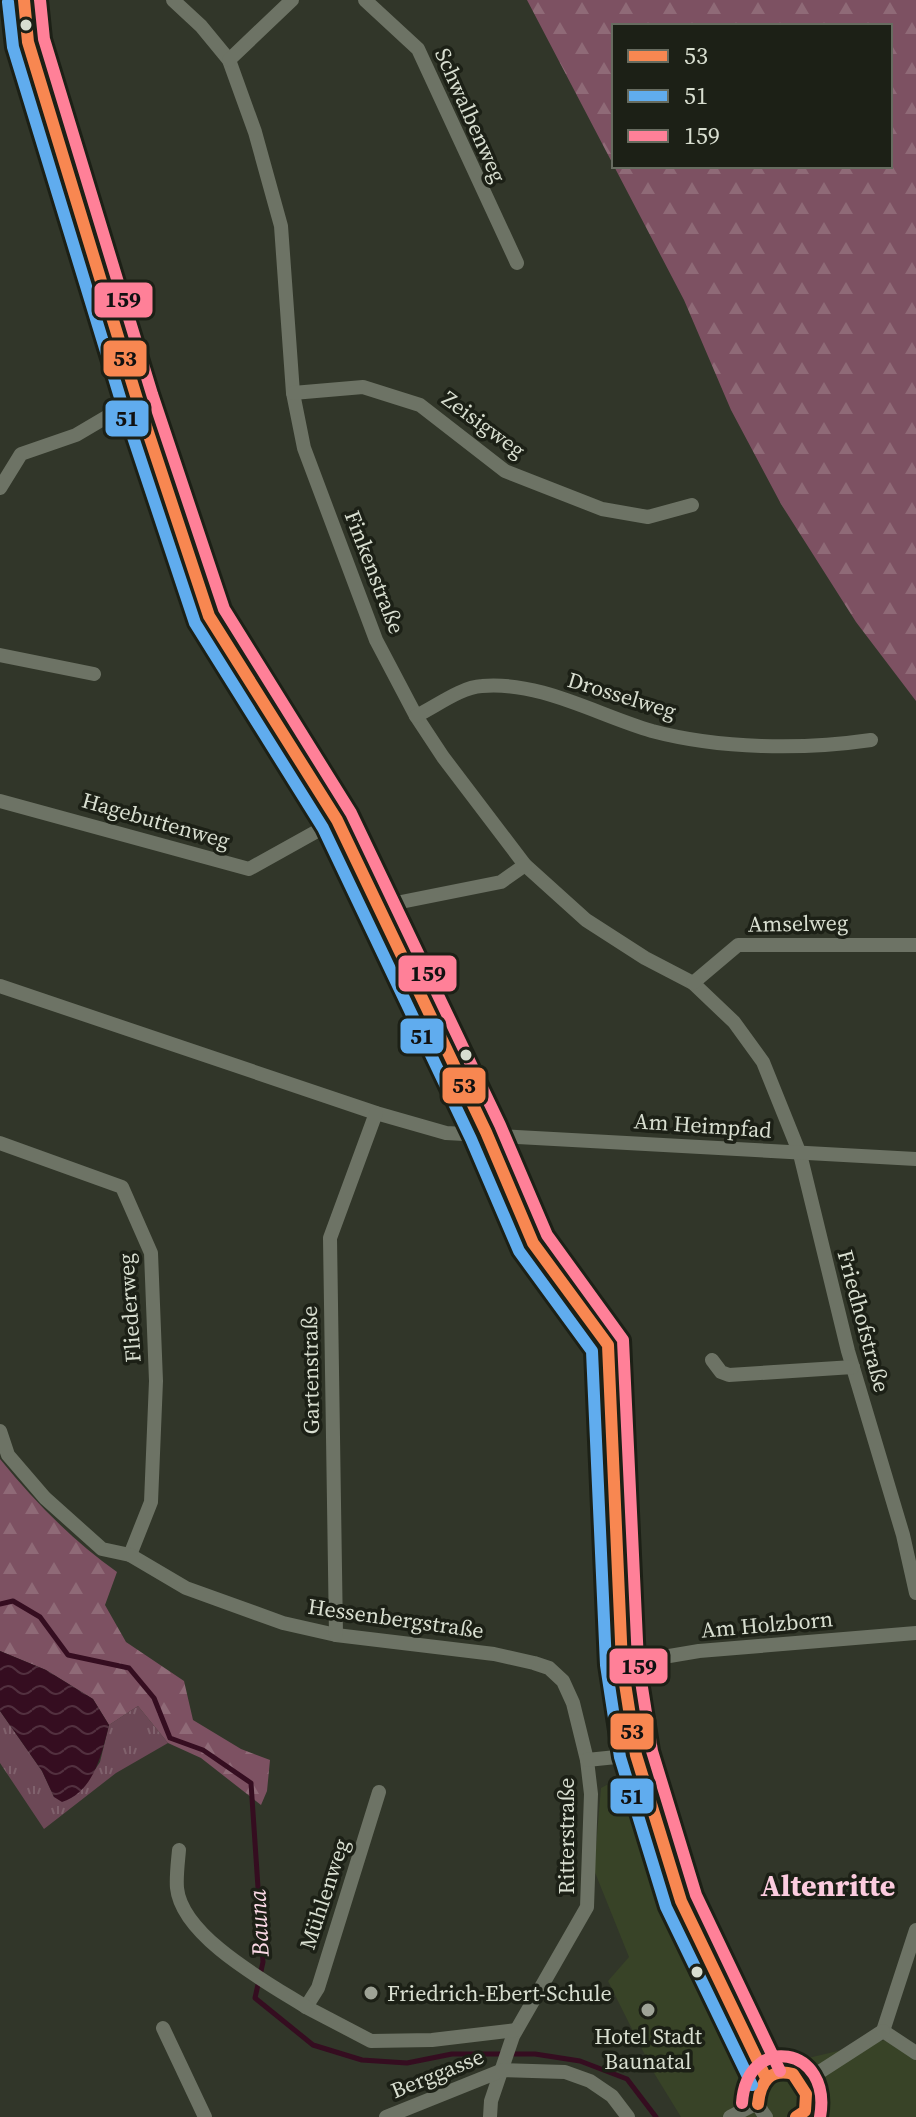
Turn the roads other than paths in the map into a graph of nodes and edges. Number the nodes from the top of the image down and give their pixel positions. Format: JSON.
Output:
{"nodes":[{"id":1,"x":24,"y":0,"type":"edge"},
{"id":2,"x":173,"y":0,"type":"edge"},
{"id":3,"x":292,"y":0,"type":"edge"},
{"id":4,"x":365,"y":0,"type":"edge"},
{"id":5,"x":229,"y":60,"type":"junction"},
{"id":6,"x":517,"y":263,"type":"dead end"},
{"id":7,"x":293,"y":393,"type":"junction"},
{"id":8,"x":137,"y":399,"type":"junction"},
{"id":9,"x":0,"y":488,"type":"edge"},
{"id":10,"x":692,"y":505,"type":"dead end"},
{"id":11,"x":0,"y":655,"type":"edge"},
{"id":12,"x":94,"y":674,"type":"dead end"},
{"id":13,"x":416,"y":716,"type":"junction"},
{"id":14,"x":871,"y":740,"type":"dead end"},
{"id":15,"x":0,"y":801,"type":"edge"},
{"id":16,"x":337,"y":820,"type":"junction"},
{"id":17,"x":525,"y":865,"type":"junction"},
{"id":18,"x":381,"y":906,"type":"junction"},
{"id":19,"x":916,"y":945,"type":"edge"},
{"id":20,"x":693,"y":983,"type":"junction"},
{"id":21,"x":0,"y":986,"type":"edge"},
{"id":22,"x":763,"y":1062,"type":"joint"},
{"id":23,"x":376,"y":1113,"type":"junction"},
{"id":24,"x":486,"y":1132,"type":"junction"},
{"id":25,"x":0,"y":1143,"type":"edge"},
{"id":26,"x":800,"y":1154,"type":"junction"},
{"id":27,"x":916,"y":1159,"type":"edge"},
{"id":28,"x":712,"y":1360,"type":"dead end"},
{"id":29,"x":853,"y":1367,"type":"junction"},
{"id":30,"x":0,"y":1431,"type":"edge"},
{"id":31,"x":130,"y":1555,"type":"junction"},
{"id":32,"x":916,"y":1593,"type":"edge"},
{"id":33,"x":916,"y":1633,"type":"edge"},
{"id":34,"x":336,"y":1635,"type":"junction"},
{"id":35,"x":622,"y":1664,"type":"junction"},
{"id":36,"x":563,"y":1681,"type":"joint"},
{"id":37,"x":636,"y":1755,"type":"junction"},
{"id":38,"x":587,"y":1760,"type":"junction"},
{"id":39,"x":379,"y":1792,"type":"dead end"},
{"id":40,"x":179,"y":1850,"type":"dead end"},
{"id":41,"x":916,"y":1930,"type":"edge"},
{"id":42,"x":306,"y":2007,"type":"junction"},
{"id":43,"x":163,"y":2028,"type":"dead end"},
{"id":44,"x":883,"y":2031,"type":"junction"},
{"id":45,"x":514,"y":2036,"type":"junction"},
{"id":46,"x":916,"y":2053,"type":"edge"},
{"id":47,"x":504,"y":2066,"type":"junction"},
{"id":48,"x":766,"y":2078,"type":"junction"},
{"id":49,"x":804,"y":2082,"type":"junction"},
{"id":50,"x":757,"y":2103,"type":"junction"},
{"id":51,"x":205,"y":2117,"type":"edge"},
{"id":52,"x":386,"y":2117,"type":"edge"},
{"id":53,"x":490,"y":2117,"type":"edge"},
{"id":54,"x":628,"y":2117,"type":"edge"},
{"id":55,"x":730,"y":2117,"type":"edge"},
{"id":56,"x":766,"y":2117,"type":"edge"},
{"id":57,"x":796,"y":2117,"type":"edge"}],
"edges":[{"from":1,"to":8,"type":"street"},
{"from":2,"to":5,"type":"street","name":"Finkenstraße"},
{"from":3,"to":5,"type":"street"},
{"from":4,"to":6,"type":"street","name":"Schwalbenweg"},
{"from":5,"to":7,"type":"street","name":"Finkenstraße"},
{"from":7,"to":10,"type":"street","name":"Zeisigweg"},
{"from":7,"to":13,"type":"street","name":"Finkenstraße"},
{"from":8,"to":9,"type":"street"},
{"from":8,"to":16,"type":"street"},
{"from":11,"to":12,"type":"street"},
{"from":13,"to":14,"type":"street","name":"Drosselweg"},
{"from":13,"to":17,"type":"street","name":"Finkenstraße"},
{"from":15,"to":16,"type":"street","name":"Hagebuttenweg"},
{"from":16,"to":18,"type":"street"},
{"from":17,"to":18,"type":"street"},
{"from":17,"to":20,"type":"street","name":"Finkenstraße"},
{"from":18,"to":24,"type":"street"},
{"from":19,"to":20,"type":"street","name":"Amselweg"},
{"from":20,"to":22,"type":"street","name":"Finkenstraße"},
{"from":21,"to":23,"type":"street","name":"Am Heimpfad"},
{"from":22,"to":26,"type":"street","name":"Friedhofstraße"},
{"from":23,"to":24,"type":"street","name":"Am Heimpfad"},
{"from":23,"to":34,"type":"street","name":"Gartenstraße"},
{"from":24,"to":26,"type":"street","name":"Am Heimpfad"},
{"from":24,"to":35,"type":"street"},
{"from":25,"to":31,"type":"street","name":"Fliederweg"},
{"from":26,"to":27,"type":"street","name":"Am Heimpfad"},
{"from":26,"to":29,"type":"street","name":"Friedhofstraße"},
{"from":28,"to":29,"type":"street"},
{"from":29,"to":32,"type":"street","name":"Friedhofstraße"},
{"from":30,"to":31,"type":"street","name":"Hessenbergstraße"},
{"from":31,"to":34,"type":"street","name":"Hessenbergstraße"},
{"from":33,"to":35,"type":"street","name":"Am Holzborn"},
{"from":34,"to":36,"type":"street","name":"Hessenbergstraße"},
{"from":35,"to":37,"type":"street"},
{"from":36,"to":38,"type":"street","name":"Ritterstraße"},
{"from":37,"to":38,"type":"street"},
{"from":37,"to":48,"type":"street"},
{"from":38,"to":45,"type":"street","name":"Ritterstraße"},
{"from":39,"to":42,"type":"street","name":"Mühlenweg"},
{"from":40,"to":42,"type":"street"},
{"from":41,"to":44,"type":"street"},
{"from":42,"to":45,"type":"street"},
{"from":43,"to":51,"type":"street"},
{"from":44,"to":46,"type":"street"},
{"from":44,"to":49,"type":"street"},
{"from":45,"to":47,"type":"street","name":"Ritterstraße"},
{"from":47,"to":52,"type":"street","name":"Berggasse"},
{"from":47,"to":53,"type":"street","name":"Ritterstraße"},
{"from":47,"to":54,"type":"street"},
{"from":48,"to":49,"type":"street"},
{"from":48,"to":50,"type":"street"},
{"from":49,"to":57,"type":"street"},
{"from":50,"to":55,"type":"street"},
{"from":50,"to":56,"type":"street"}]}
